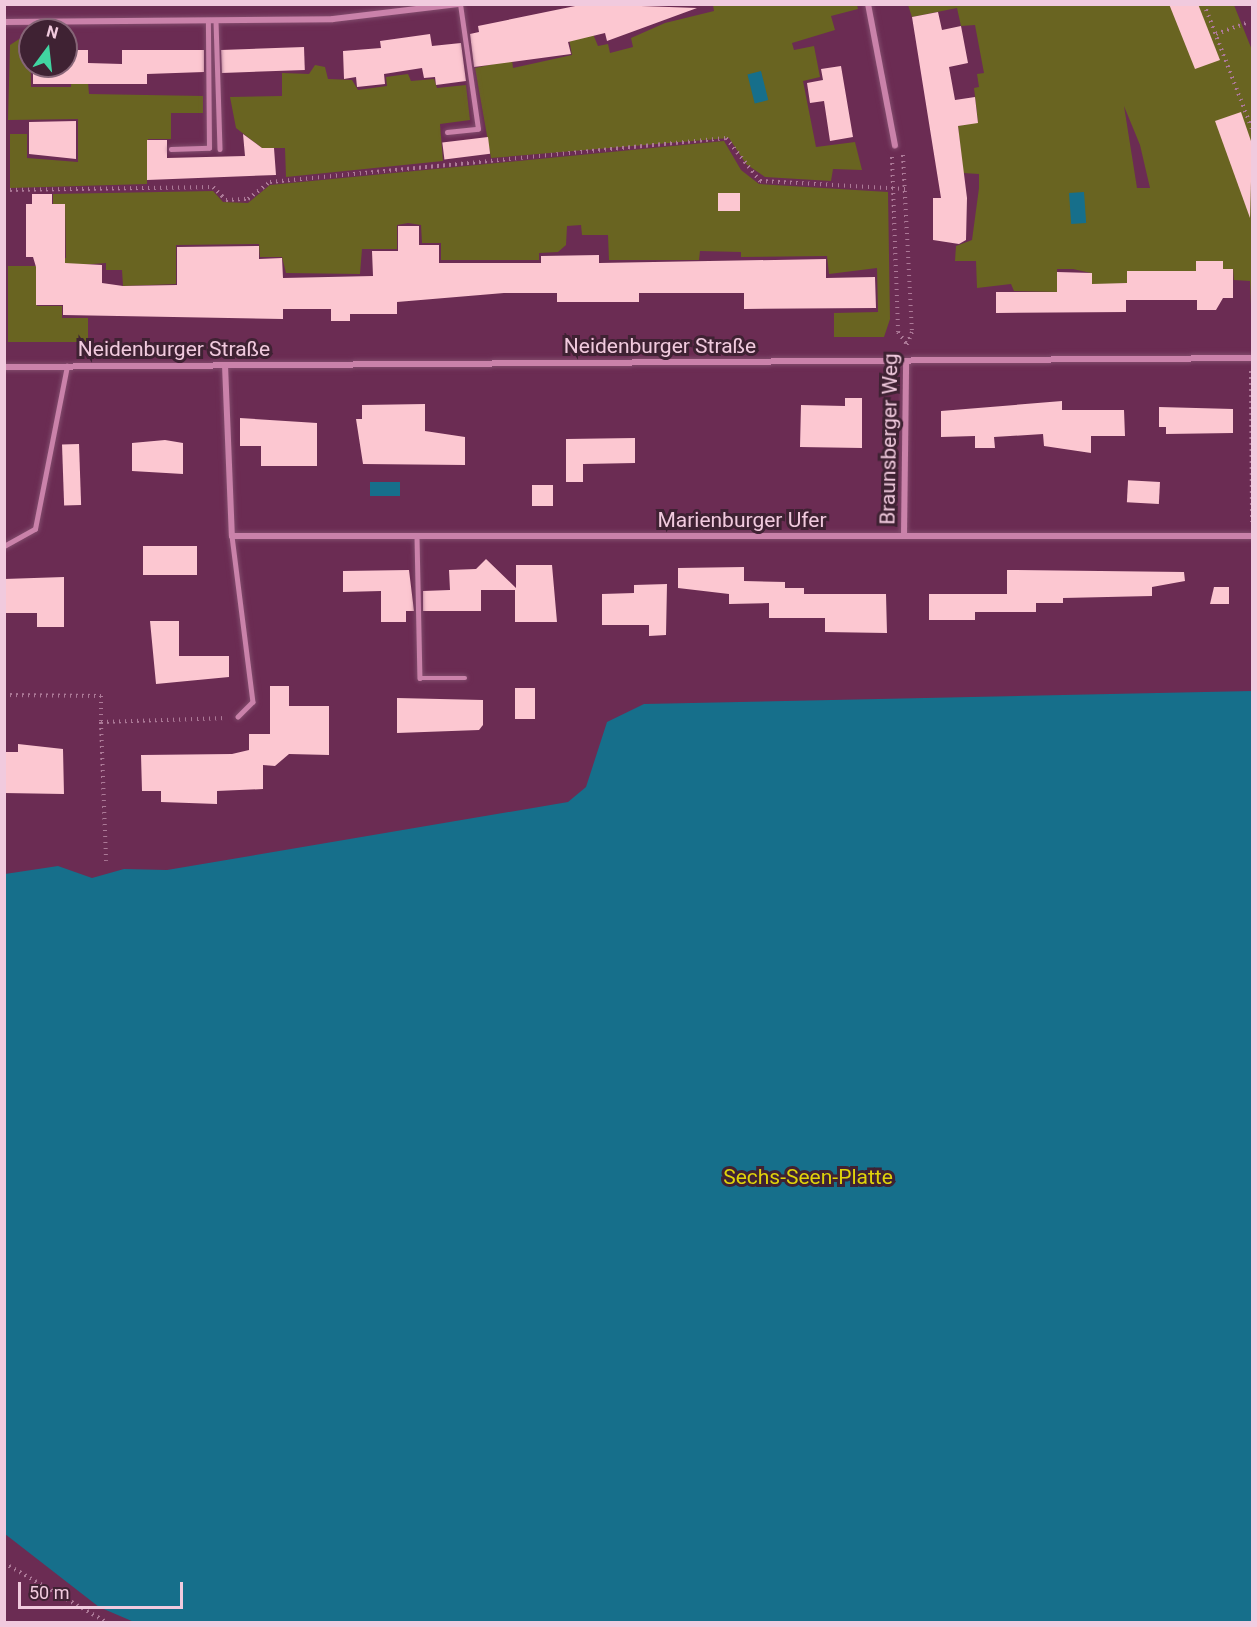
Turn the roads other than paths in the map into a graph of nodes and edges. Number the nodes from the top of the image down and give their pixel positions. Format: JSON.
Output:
{"nodes":[{"id":1,"x":459,"y":4,"type":"edge"},
{"id":2,"x":868,"y":4,"type":"edge"},
{"id":3,"x":208,"y":21,"type":"junction"},
{"id":4,"x":216,"y":21,"type":"junction"},
{"id":5,"x":4,"y":22,"type":"edge"},
{"id":6,"x":447,"y":132,"type":"dead end"},
{"id":7,"x":895,"y":145,"type":"road end"},
{"id":8,"x":171,"y":148,"type":"dead end"},
{"id":9,"x":220,"y":149,"type":"dead end"},
{"id":10,"x":1251,"y":358,"type":"edge"},
{"id":11,"x":906,"y":361,"type":"junction"},
{"id":12,"x":225,"y":365,"type":"junction"},
{"id":13,"x":67,"y":366,"type":"junction"},
{"id":14,"x":4,"y":367,"type":"edge"},
{"id":15,"x":232,"y":536,"type":"junction"},
{"id":16,"x":904,"y":536,"type":"junction"},
{"id":17,"x":1252,"y":536,"type":"edge"},
{"id":18,"x":417,"y":537,"type":"junction"},
{"id":19,"x":4,"y":546,"type":"edge"},
{"id":20,"x":465,"y":678,"type":"dead end"},
{"id":21,"x":238,"y":717,"type":"road end"}],
"edges":[{"from":1,"to":4,"type":"street"},
{"from":1,"to":6,"type":"lane"},
{"from":2,"to":7,"type":"street"},
{"from":3,"to":4,"type":"street"},
{"from":3,"to":5,"type":"street"},
{"from":3,"to":8,"type":"lane"},
{"from":4,"to":9,"type":"lane"},
{"from":10,"to":11,"type":"street","name":"Neidenburger Straße"},
{"from":11,"to":12,"type":"street","name":"Neidenburger Straße"},
{"from":11,"to":16,"type":"street","name":"Braunsberger Weg"},
{"from":12,"to":13,"type":"street","name":"Neidenburger Straße"},
{"from":12,"to":15,"type":"street"},
{"from":13,"to":14,"type":"street","name":"Neidenburger Straße"},
{"from":13,"to":19,"type":"lane","name":"Neidenburger Straße"},
{"from":15,"to":18,"type":"street","name":"Marienburger Ufer"},
{"from":15,"to":21,"type":"lane"},
{"from":16,"to":17,"type":"street","name":"Marienburger Ufer"},
{"from":16,"to":18,"type":"street","name":"Marienburger Ufer"},
{"from":18,"to":20,"type":"lane"}]}
